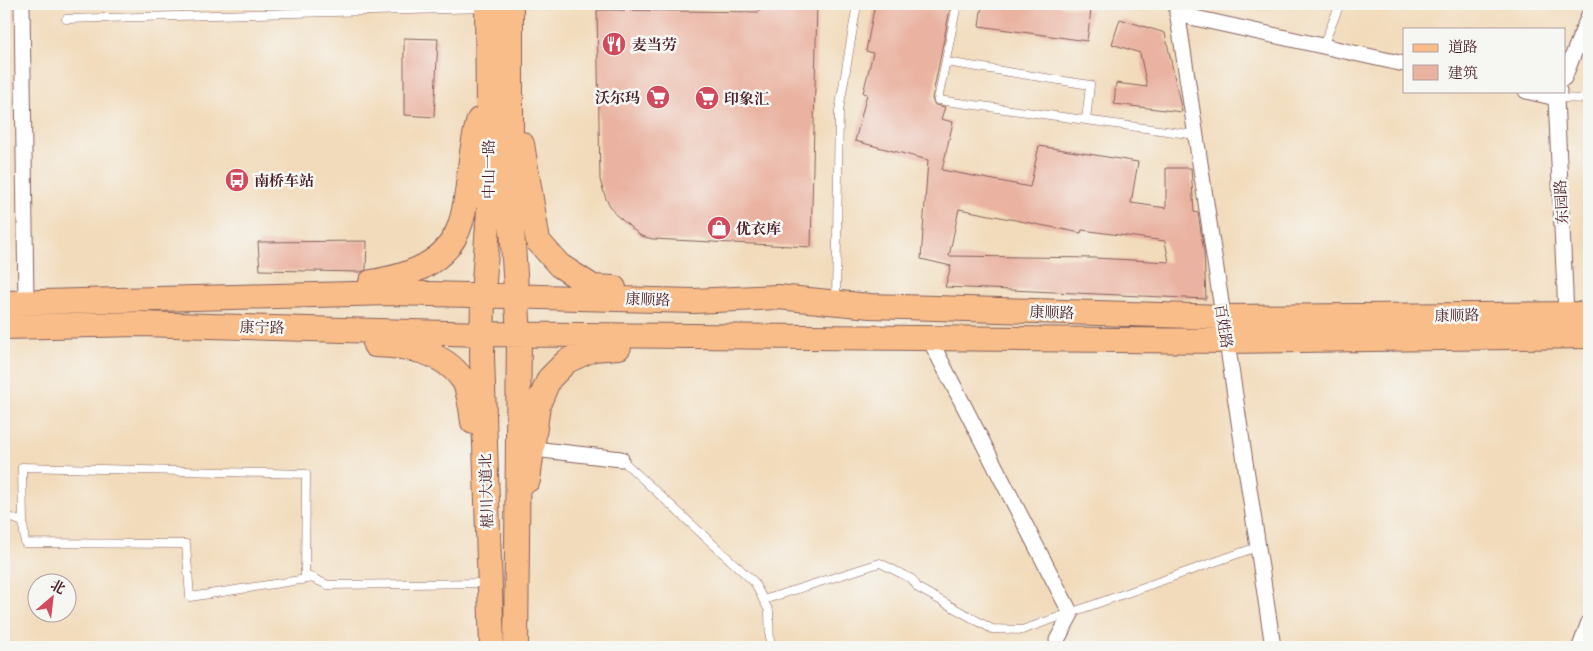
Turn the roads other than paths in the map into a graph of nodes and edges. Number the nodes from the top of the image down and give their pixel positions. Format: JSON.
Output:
{"nodes":[{"id":1,"x":22,"y":4,"type":"edge"},
{"id":2,"x":511,"y":4,"type":"edge"},
{"id":3,"x":857,"y":4,"type":"edge"},
{"id":4,"x":957,"y":4,"type":"edge"},
{"id":5,"x":1340,"y":4,"type":"edge"},
{"id":6,"x":487,"y":6,"type":"edge"},
{"id":7,"x":1177,"y":9,"type":"edge"},
{"id":8,"x":1589,"y":15,"type":"edge"},
{"id":9,"x":66,"y":19,"type":"dead end"},
{"id":10,"x":1323,"y":46,"type":"junction"},
{"id":11,"x":946,"y":62,"type":"junction"},
{"id":12,"x":1403,"y":64,"type":"edge"},
{"id":13,"x":1566,"y":73,"type":"edge"},
{"id":14,"x":1534,"y":92,"type":"edge"},
{"id":15,"x":504,"y":93,"type":"junction"},
{"id":16,"x":1557,"y":95,"type":"edge"},
{"id":17,"x":1589,"y":100,"type":"edge"},
{"id":18,"x":1086,"y":120,"type":"junction"},
{"id":19,"x":1196,"y":135,"type":"junction"},
{"id":20,"x":483,"y":296,"type":"junction"},
{"id":21,"x":516,"y":296,"type":"junction"},
{"id":22,"x":778,"y":297,"type":"junction"},
{"id":23,"x":205,"y":298,"type":"junction"},
{"id":24,"x":836,"y":302,"type":"junction"},
{"id":25,"x":15,"y":303,"type":"edge"},
{"id":26,"x":1566,"y":314,"type":"junction"},
{"id":27,"x":1589,"y":314,"type":"edge"},
{"id":28,"x":1223,"y":317,"type":"junction"},
{"id":29,"x":201,"y":326,"type":"junction"},
{"id":30,"x":4,"y":327,"type":"edge"},
{"id":31,"x":482,"y":334,"type":"junction"},
{"id":32,"x":520,"y":334,"type":"junction"},
{"id":33,"x":696,"y":336,"type":"junction"},
{"id":34,"x":1589,"y":336,"type":"edge"},
{"id":35,"x":929,"y":338,"type":"junction"},
{"id":36,"x":1226,"y":341,"type":"junction"},
{"id":37,"x":525,"y":456,"type":"junction"},
{"id":38,"x":621,"y":459,"type":"joint"},
{"id":39,"x":487,"y":514,"type":"junction"},
{"id":40,"x":4,"y":515,"type":"edge"},
{"id":41,"x":23,"y":522,"type":"junction"},
{"id":42,"x":1257,"y":547,"type":"junction"},
{"id":43,"x":313,"y":578,"type":"junction"},
{"id":44,"x":489,"y":583,"type":"junction"},
{"id":45,"x":763,"y":600,"type":"junction"},
{"id":46,"x":1071,"y":614,"type":"junction"},
{"id":47,"x":1589,"y":622,"type":"edge"},
{"id":48,"x":492,"y":647,"type":"edge"},
{"id":49,"x":516,"y":647,"type":"edge"},
{"id":50,"x":770,"y":647,"type":"edge"},
{"id":51,"x":1058,"y":647,"type":"edge"},
{"id":52,"x":1273,"y":647,"type":"edge"},
{"id":53,"x":1580,"y":647,"type":"edge"}],
"edges":[{"from":1,"to":25,"type":"street"},
{"from":2,"to":15,"type":"main road"},
{"from":3,"to":24,"type":"lane"},
{"from":4,"to":11,"type":"lane"},
{"from":5,"to":10,"type":"lane"},
{"from":6,"to":9,"type":"lane"},
{"from":6,"to":15,"type":"main road","name":"中山一路"},
{"from":7,"to":10,"type":"street"},
{"from":7,"to":19,"type":"street","name":"百姓路"},
{"from":8,"to":13,"type":"street"},
{"from":10,"to":12,"type":"street"},
{"from":11,"to":18,"type":"lane"},
{"from":11,"to":18,"type":"lane"},
{"from":14,"to":16,"type":"street"},
{"from":15,"to":20,"type":"main road","name":"中山一路"},
{"from":15,"to":21,"type":"main road","name":"中山一路"},
{"from":15,"to":22,"type":"main road"},
{"from":15,"to":23,"type":"main road"},
{"from":16,"to":17,"type":"lane"},
{"from":16,"to":26,"type":"street","name":"东园路"},
{"from":18,"to":19,"type":"lane"},
{"from":19,"to":28,"type":"street","name":"百姓路"},
{"from":20,"to":21,"type":"main road","name":"康宁路"},
{"from":20,"to":23,"type":"main road","name":"康宁路"},
{"from":20,"to":31,"type":"main road","name":"中山一路"},
{"from":21,"to":22,"type":"main road","name":"康顺路"},
{"from":21,"to":32,"type":"main road","name":"中山一路"},
{"from":22,"to":24,"type":"main road","name":"康顺路"},
{"from":23,"to":25,"type":"main road","name":"康宁路"},
{"from":24,"to":28,"type":"main road","name":"康顺路"},
{"from":26,"to":27,"type":"main road","name":"康顺路"},
{"from":26,"to":28,"type":"main road","name":"康顺路"},
{"from":28,"to":36,"type":"street","name":"百姓路"},
{"from":29,"to":30,"type":"main road","name":"康宁路"},
{"from":29,"to":31,"type":"main road","name":"康宁路"},
{"from":29,"to":39,"type":"main road"},
{"from":31,"to":32,"type":"main road","name":"康宁路"},
{"from":31,"to":39,"type":"main road","name":"椹川大道北"},
{"from":32,"to":33,"type":"main road","name":"康顺路"},
{"from":32,"to":37,"type":"main road"},
{"from":33,"to":35,"type":"main road","name":"康顺路"},
{"from":33,"to":37,"type":"main road"},
{"from":34,"to":36,"type":"main road","name":"康顺路"},
{"from":35,"to":36,"type":"main road","name":"康顺路"},
{"from":35,"to":46,"type":"street"},
{"from":36,"to":42,"type":"street","name":"百姓路"},
{"from":37,"to":38,"type":"street"},
{"from":37,"to":49,"type":"main road"},
{"from":38,"to":45,"type":"lane"},
{"from":39,"to":44,"type":"main road","name":"椹川大道北"},
{"from":40,"to":41,"type":"lane"},
{"from":41,"to":43,"type":"lane"},
{"from":41,"to":43,"type":"lane"},
{"from":42,"to":46,"type":"lane"},
{"from":42,"to":52,"type":"street","name":"百姓路"},
{"from":43,"to":44,"type":"lane"},
{"from":44,"to":48,"type":"main road","name":"椹川大道北"},
{"from":45,"to":46,"type":"lane"},
{"from":45,"to":50,"type":"lane"},
{"from":46,"to":51,"type":"street"},
{"from":47,"to":53,"type":"street"}]}
